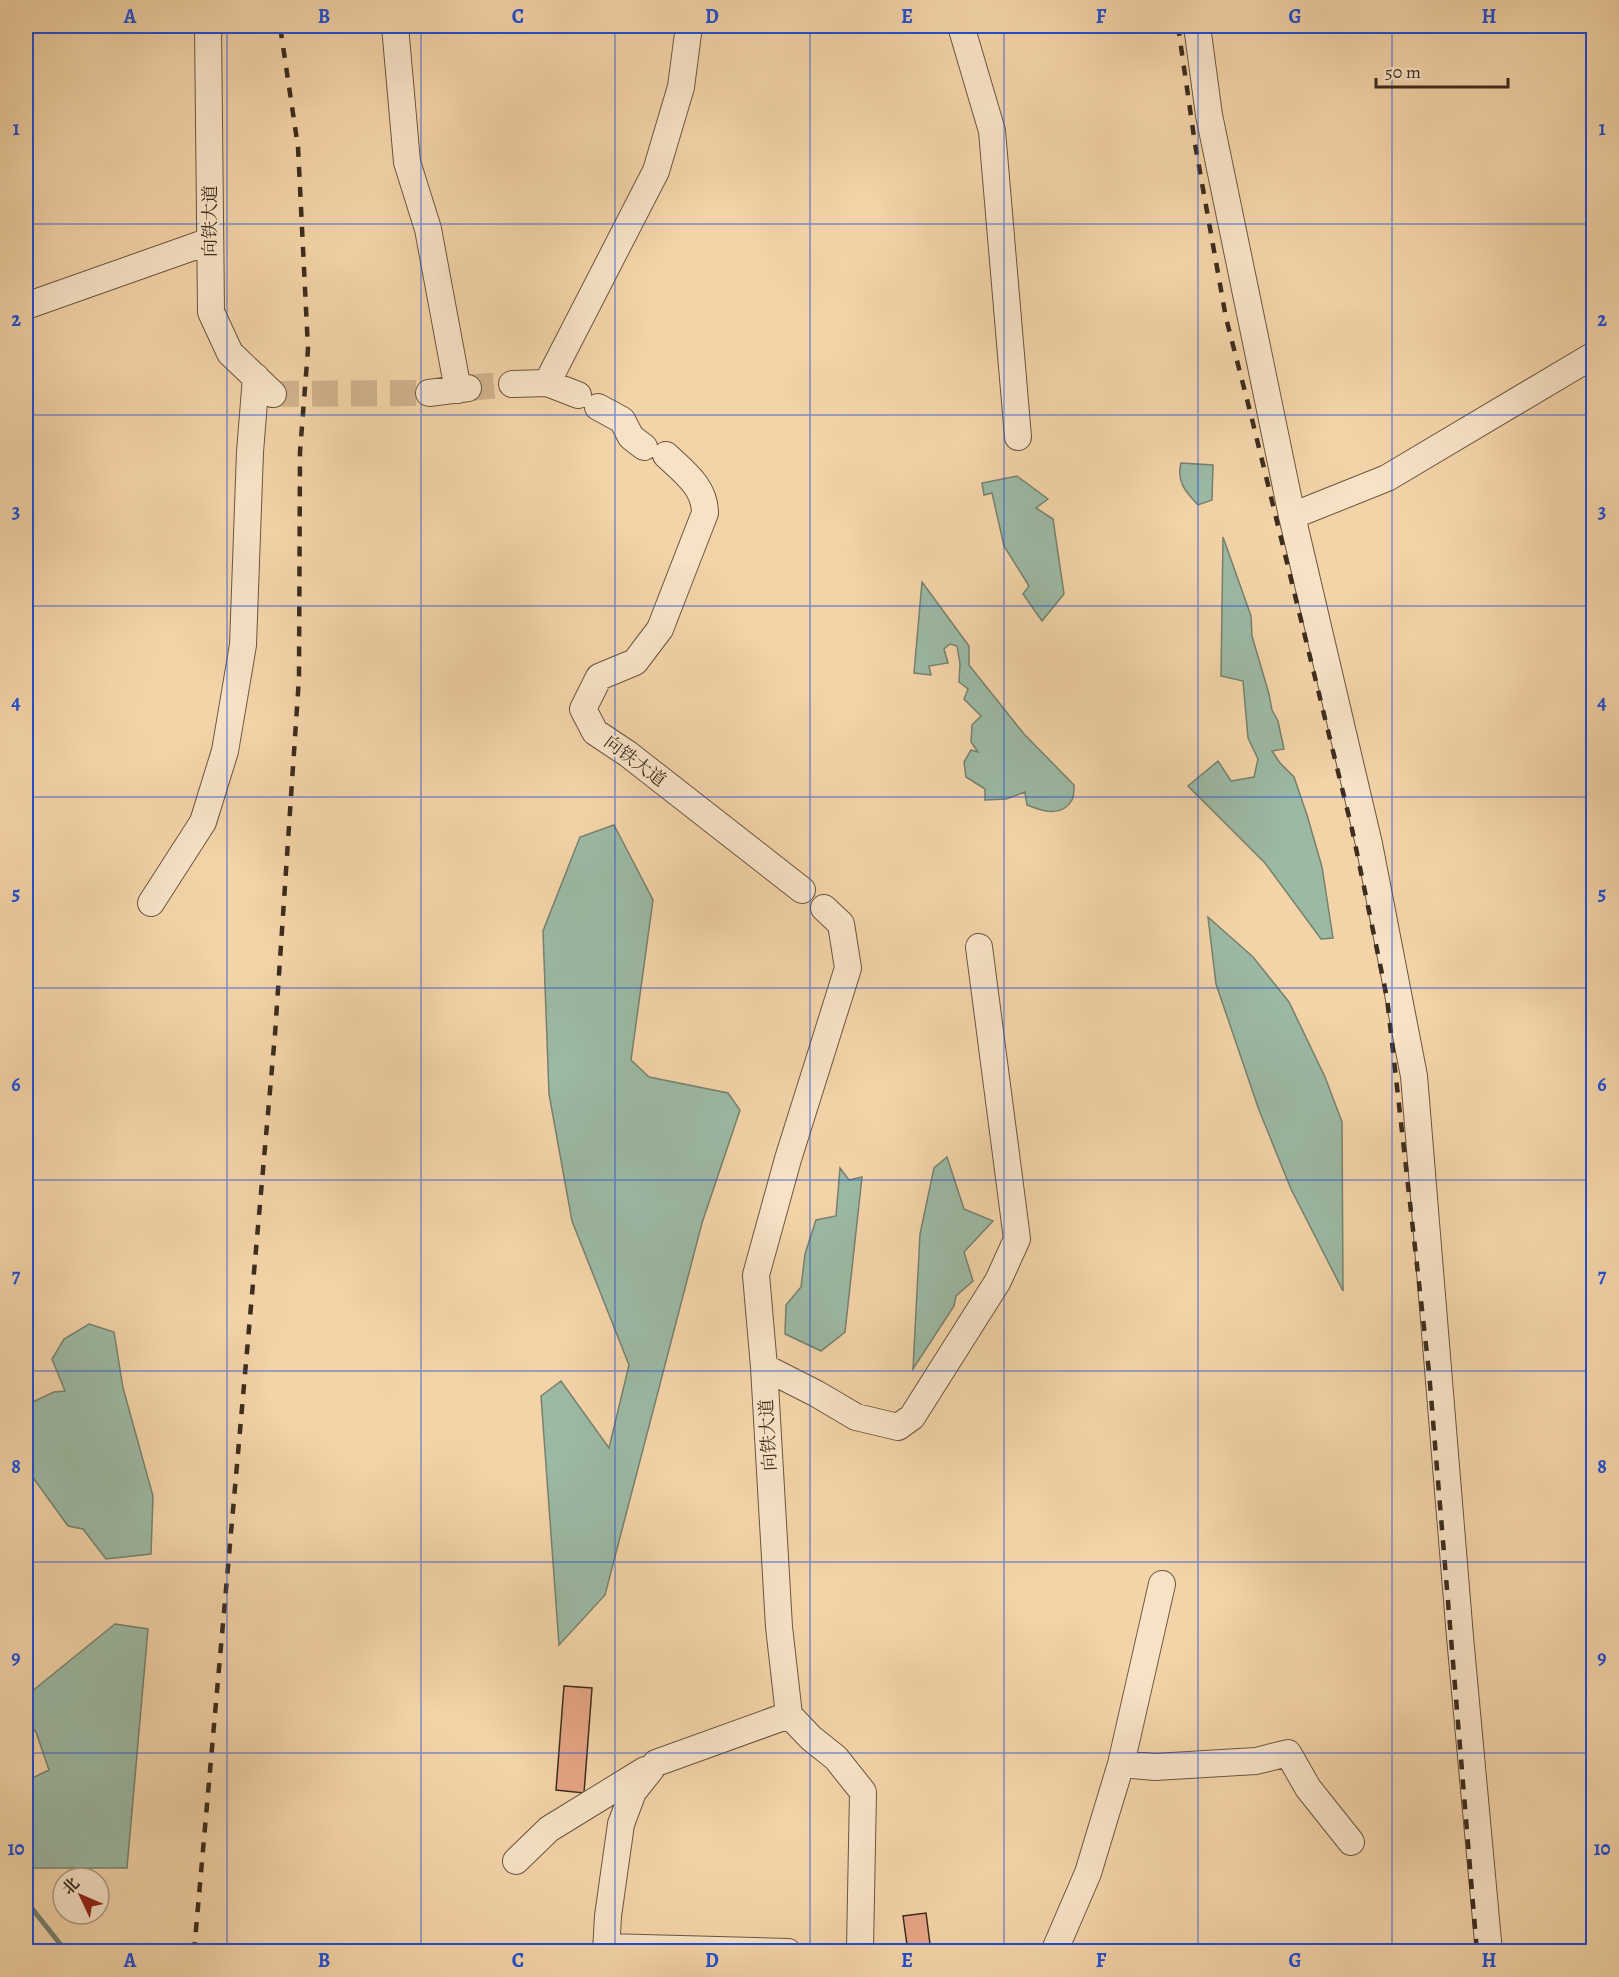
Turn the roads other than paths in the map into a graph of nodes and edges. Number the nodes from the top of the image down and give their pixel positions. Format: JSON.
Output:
{"nodes":[{"id":1,"x":208,"y":26,"type":"edge"},
{"id":2,"x":395,"y":26,"type":"edge"},
{"id":3,"x":689,"y":26,"type":"edge"},
{"id":4,"x":961,"y":26,"type":"edge"},
{"id":5,"x":1197,"y":26,"type":"edge"},
{"id":6,"x":210,"y":241,"type":"junction"},
{"id":7,"x":26,"y":306,"type":"edge"},
{"id":8,"x":1593,"y":355,"type":"edge"},
{"id":9,"x":547,"y":383,"type":"junction"},
{"id":10,"x":512,"y":384,"type":"tunnel mouth"},
{"id":11,"x":429,"y":393,"type":"tunnel mouth"},
{"id":12,"x":1018,"y":437,"type":"dead end"},
{"id":13,"x":1292,"y":516,"type":"junction"},
{"id":14,"x":802,"y":890,"type":"dead end"},
{"id":15,"x":151,"y":903,"type":"dead end"},
{"id":16,"x":824,"y":908,"type":"dead end"},
{"id":17,"x":979,"y":947,"type":"dead end"},
{"id":18,"x":764,"y":1367,"type":"junction"},
{"id":19,"x":1162,"y":1584,"type":"dead end"},
{"id":20,"x":789,"y":1715,"type":"junction"},
{"id":21,"x":656,"y":1763,"type":"junction"},
{"id":22,"x":1121,"y":1764,"type":"junction"},
{"id":23,"x":1351,"y":1842,"type":"dead end"},
{"id":24,"x":516,"y":1861,"type":"dead end"},
{"id":25,"x":606,"y":1949,"type":"edge"},
{"id":26,"x":788,"y":1952,"type":"edge"},
{"id":27,"x":862,"y":1952,"type":"edge"},
{"id":28,"x":1054,"y":1952,"type":"edge"},
{"id":29,"x":1489,"y":1952,"type":"edge"}],
"edges":[{"from":1,"to":6,"type":"street","name":"向铁大道"},
{"from":2,"to":11,"type":"street"},
{"from":3,"to":9,"type":"street"},
{"from":4,"to":12,"type":"street"},
{"from":5,"to":13,"type":"street"},
{"from":6,"to":7,"type":"street"},
{"from":6,"to":15,"type":"street","name":"向铁大道"},
{"from":8,"to":13,"type":"street"},
{"from":9,"to":10,"type":"street","name":"向铁大道"},
{"from":9,"to":14,"type":"street","name":"向铁大道"},
{"from":13,"to":29,"type":"street"},
{"from":16,"to":18,"type":"street","name":"向铁大道"},
{"from":17,"to":18,"type":"street"},
{"from":18,"to":20,"type":"street","name":"向铁大道"},
{"from":19,"to":22,"type":"street"},
{"from":20,"to":21,"type":"street"},
{"from":20,"to":27,"type":"street"},
{"from":21,"to":24,"type":"street"},
{"from":21,"to":25,"type":"street"},
{"from":22,"to":23,"type":"street"},
{"from":22,"to":28,"type":"street"},
{"from":25,"to":26,"type":"street"}]}
